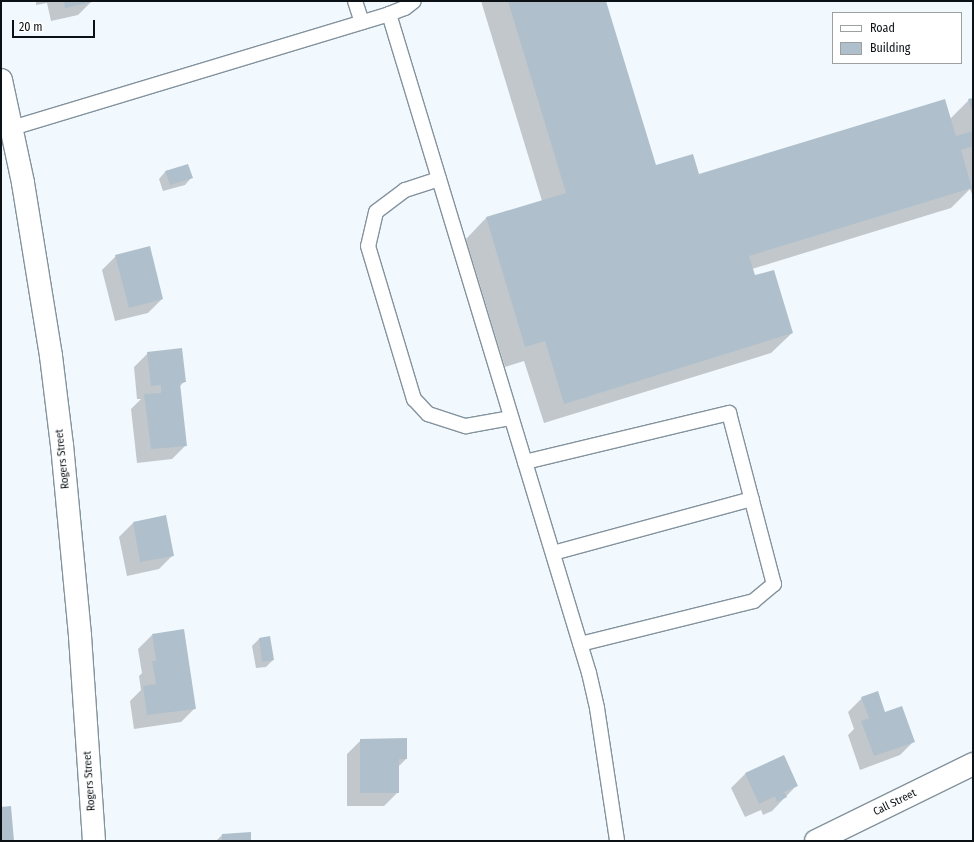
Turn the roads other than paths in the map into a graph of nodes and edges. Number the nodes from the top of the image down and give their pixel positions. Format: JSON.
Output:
{"nodes":[{"id":1,"x":355,"y":1,"type":"edge"},
{"id":2,"x":414,"y":1,"type":"edge"},
{"id":3,"x":389,"y":14,"type":"junction"},
{"id":4,"x":362,"y":22,"type":"junction"},
{"id":5,"x":1,"y":80,"type":"edge"},
{"id":6,"x":12,"y":128,"type":"junction"},
{"id":7,"x":439,"y":179,"type":"junction"},
{"id":8,"x":512,"y":418,"type":"junction"},
{"id":9,"x":525,"y":462,"type":"junction"},
{"id":10,"x":752,"y":499,"type":"junction"},
{"id":11,"x":553,"y":553,"type":"junction"},
{"id":12,"x":580,"y":644,"type":"junction"},
{"id":13,"x":973,"y":764,"type":"edge"},
{"id":14,"x":94,"y":841,"type":"edge"},
{"id":15,"x":618,"y":841,"type":"edge"},
{"id":16,"x":816,"y":841,"type":"edge"}],
"edges":[{"from":1,"to":4,"type":"lane"},
{"from":2,"to":3,"type":"lane"},
{"from":3,"to":4,"type":"lane"},
{"from":3,"to":7,"type":"lane"},
{"from":4,"to":6,"type":"lane"},
{"from":5,"to":6,"type":"main road","name":"Rogers Street"},
{"from":6,"to":14,"type":"main road","name":"Rogers Street"},
{"from":7,"to":8,"type":"lane"},
{"from":7,"to":8,"type":"lane"},
{"from":8,"to":9,"type":"lane"},
{"from":9,"to":10,"type":"lane"},
{"from":9,"to":11,"type":"lane"},
{"from":10,"to":11,"type":"lane"},
{"from":10,"to":12,"type":"lane"},
{"from":11,"to":12,"type":"lane"},
{"from":12,"to":15,"type":"lane"},
{"from":13,"to":16,"type":"main road","name":"Call Street"}]}
